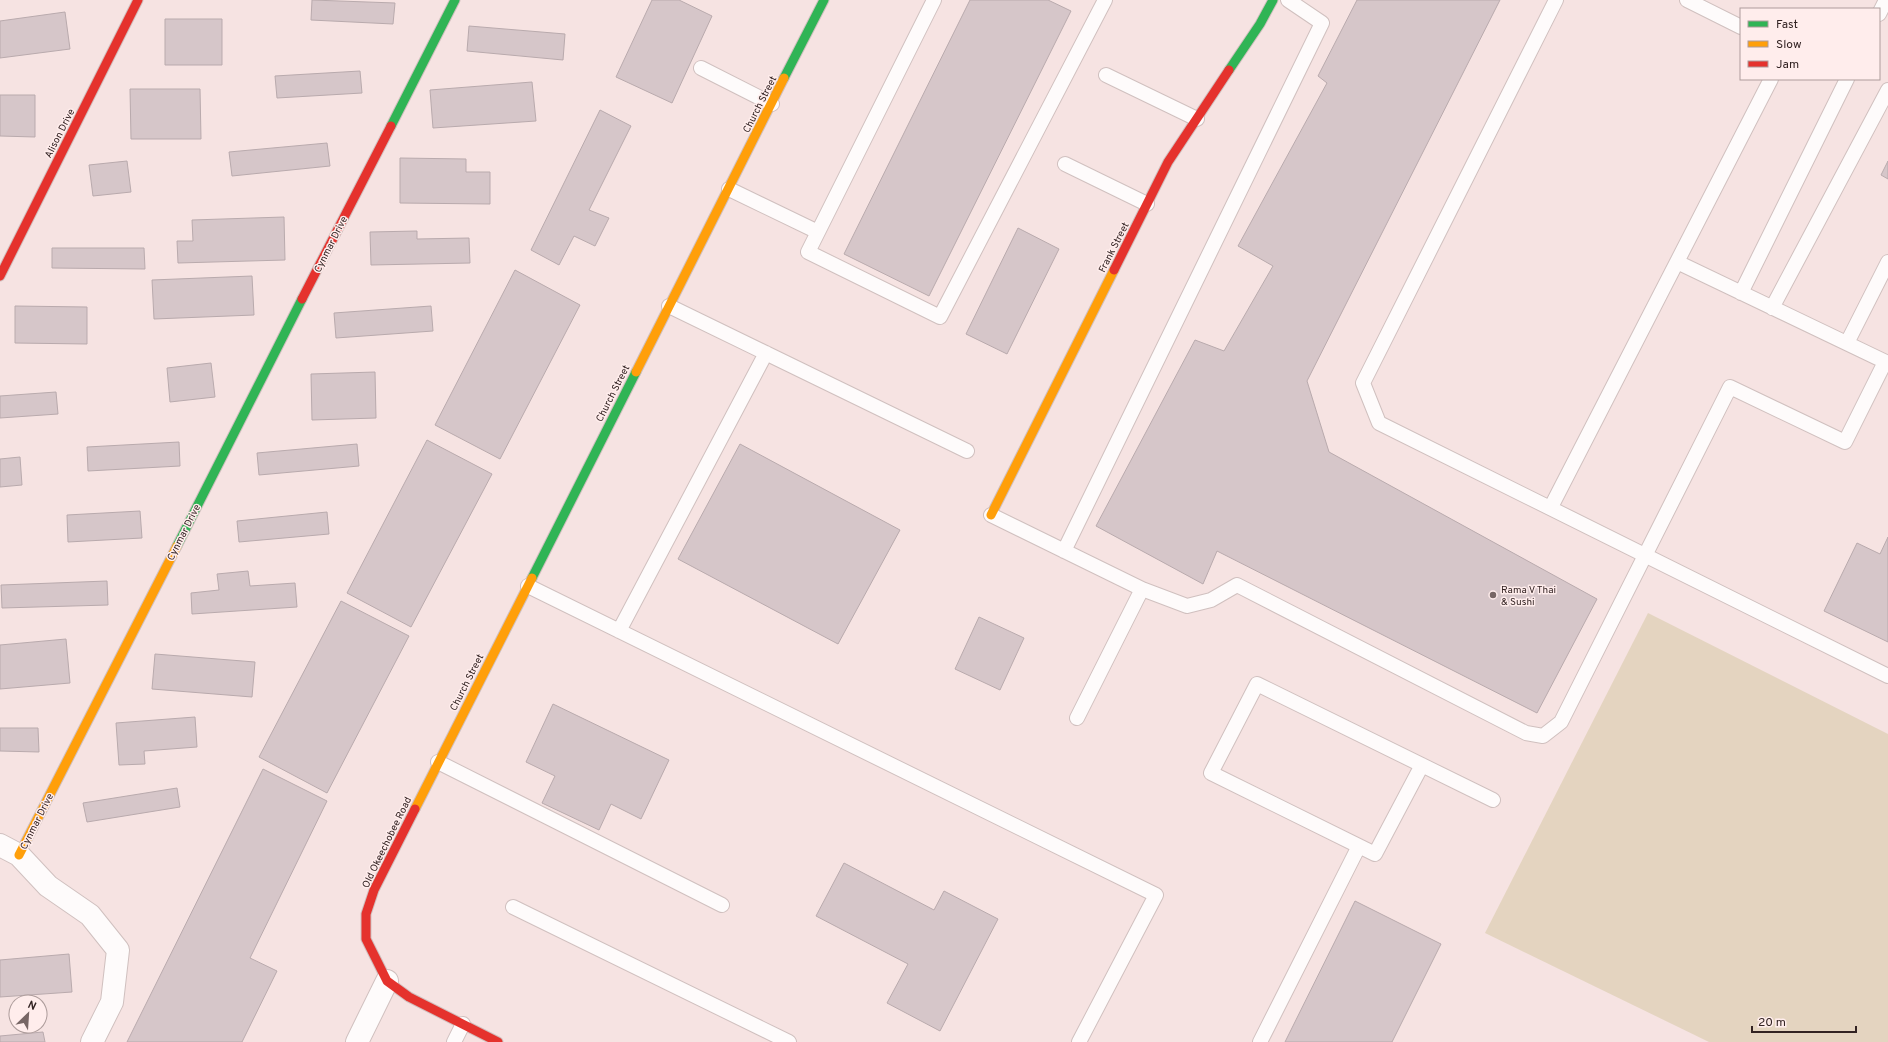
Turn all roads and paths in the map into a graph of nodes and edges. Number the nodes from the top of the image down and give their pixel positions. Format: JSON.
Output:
{"nodes":[{"id":1,"x":138,"y":0,"type":"edge"},
{"id":2,"x":455,"y":0,"type":"edge"},
{"id":3,"x":934,"y":0,"type":"edge"},
{"id":4,"x":1105,"y":0,"type":"edge"},
{"id":5,"x":1273,"y":0,"type":"edge"},
{"id":6,"x":1288,"y":0,"type":"edge"},
{"id":7,"x":1556,"y":0,"type":"edge"},
{"id":8,"x":1687,"y":0,"type":"edge"},
{"id":9,"x":1886,"y":0,"type":"edge"},
{"id":10,"x":822,"y":1,"type":"edge"},
{"id":11,"x":1880,"y":12,"type":"edge"},
{"id":12,"x":1740,"y":27,"type":"edge"},
{"id":13,"x":701,"y":68,"type":"dead end"},
{"id":14,"x":1106,"y":75,"type":"dead end"},
{"id":15,"x":1770,"y":80,"type":"edge"},
{"id":16,"x":1846,"y":80,"type":"edge"},
{"id":17,"x":1888,"y":90,"type":"edge"},
{"id":18,"x":772,"y":104,"type":"junction"},
{"id":19,"x":1197,"y":119,"type":"junction"},
{"id":20,"x":1065,"y":164,"type":"dead end"},
{"id":21,"x":729,"y":188,"type":"junction"},
{"id":22,"x":1147,"y":204,"type":"junction"},
{"id":23,"x":818,"y":232,"type":"junction"},
{"id":24,"x":1677,"y":262,"type":"junction"},
{"id":25,"x":1888,"y":262,"type":"edge"},
{"id":26,"x":0,"y":276,"type":"edge"},
{"id":27,"x":1740,"y":292,"type":"junction"},
{"id":28,"x":669,"y":306,"type":"junction"},
{"id":29,"x":1772,"y":308,"type":"junction"},
{"id":30,"x":1847,"y":343,"type":"junction"},
{"id":31,"x":766,"y":353,"type":"junction"},
{"id":32,"x":1886,"y":363,"type":"edge"},
{"id":33,"x":967,"y":451,"type":"dead end"},
{"id":34,"x":1551,"y":507,"type":"junction"},
{"id":35,"x":991,"y":515,"type":"joint"},
{"id":36,"x":1064,"y":551,"type":"junction"},
{"id":37,"x":1646,"y":555,"type":"junction"},
{"id":38,"x":528,"y":586,"type":"junction"},
{"id":39,"x":1142,"y":590,"type":"junction"},
{"id":40,"x":619,"y":631,"type":"junction"},
{"id":41,"x":1888,"y":676,"type":"edge"},
{"id":42,"x":1077,"y":718,"type":"dead end"},
{"id":43,"x":438,"y":762,"type":"junction"},
{"id":44,"x":1422,"y":765,"type":"junction"},
{"id":45,"x":421,"y":797,"type":"joint"},
{"id":46,"x":1493,"y":800,"type":"dead end"},
{"id":47,"x":1359,"y":846,"type":"junction"},
{"id":48,"x":9,"y":850,"type":"edge"},
{"id":49,"x":722,"y":905,"type":"dead end"},
{"id":50,"x":513,"y":907,"type":"dead end"},
{"id":51,"x":387,"y":981,"type":"junction"},
{"id":52,"x":463,"y":1024,"type":"junction"},
{"id":53,"x":92,"y":1042,"type":"edge"},
{"id":54,"x":357,"y":1042,"type":"edge"},
{"id":55,"x":454,"y":1042,"type":"edge"},
{"id":56,"x":498,"y":1042,"type":"edge"},
{"id":57,"x":789,"y":1042,"type":"edge"},
{"id":58,"x":1079,"y":1042,"type":"edge"},
{"id":59,"x":1260,"y":1042,"type":"edge"}],
"edges":[{"from":1,"to":26,"type":"street","name":"Alison Drive"},
{"from":2,"to":48,"type":"street","name":"Cynmar Drive"},
{"from":3,"to":23,"type":"lane"},
{"from":4,"to":23,"type":"lane"},
{"from":5,"to":19,"type":"street","name":"Frank Street"},
{"from":6,"to":36,"type":"lane"},
{"from":7,"to":34,"type":"lane"},
{"from":8,"to":12,"type":"lane"},
{"from":9,"to":11,"type":"lane"},
{"from":10,"to":18,"type":"street","name":"Church Street"},
{"from":13,"to":18,"type":"lane"},
{"from":14,"to":19,"type":"lane"},
{"from":15,"to":24,"type":"lane"},
{"from":16,"to":27,"type":"lane"},
{"from":17,"to":29,"type":"lane"},
{"from":18,"to":21,"type":"street","name":"Church Street"},
{"from":19,"to":22,"type":"street","name":"Frank Street"},
{"from":20,"to":22,"type":"lane"},
{"from":21,"to":23,"type":"lane"},
{"from":21,"to":28,"type":"street","name":"Church Street"},
{"from":22,"to":35,"type":"street","name":"Frank Street"},
{"from":24,"to":27,"type":"lane"},
{"from":24,"to":34,"type":"lane"},
{"from":25,"to":30,"type":"lane"},
{"from":27,"to":29,"type":"lane"},
{"from":28,"to":31,"type":"lane"},
{"from":28,"to":38,"type":"street","name":"Church Street"},
{"from":29,"to":30,"type":"lane"},
{"from":30,"to":32,"type":"lane"},
{"from":31,"to":33,"type":"lane"},
{"from":31,"to":40,"type":"lane"},
{"from":32,"to":37,"type":"lane"},
{"from":34,"to":37,"type":"lane"},
{"from":35,"to":36,"type":"lane"},
{"from":36,"to":39,"type":"lane"},
{"from":37,"to":39,"type":"lane"},
{"from":37,"to":41,"type":"lane"},
{"from":38,"to":40,"type":"lane"},
{"from":38,"to":43,"type":"street","name":"Church Street"},
{"from":39,"to":42,"type":"lane"},
{"from":40,"to":58,"type":"lane"},
{"from":43,"to":45,"type":"street","name":"Church Street"},
{"from":43,"to":49,"type":"lane"},
{"from":44,"to":46,"type":"lane"},
{"from":44,"to":47,"type":"lane"},
{"from":44,"to":47,"type":"lane"},
{"from":45,"to":51,"type":"street","name":"Old Okeechobee Road"},
{"from":47,"to":59,"type":"lane"},
{"from":48,"to":53,"type":"street","name":"Cynmar Drive"},
{"from":50,"to":57,"type":"lane"},
{"from":51,"to":52,"type":"street","name":"Old Okeechobee Road"},
{"from":51,"to":54,"type":"street"},
{"from":52,"to":55,"type":"lane"},
{"from":52,"to":56,"type":"street","name":"Old Okeechobee Road"}]}
